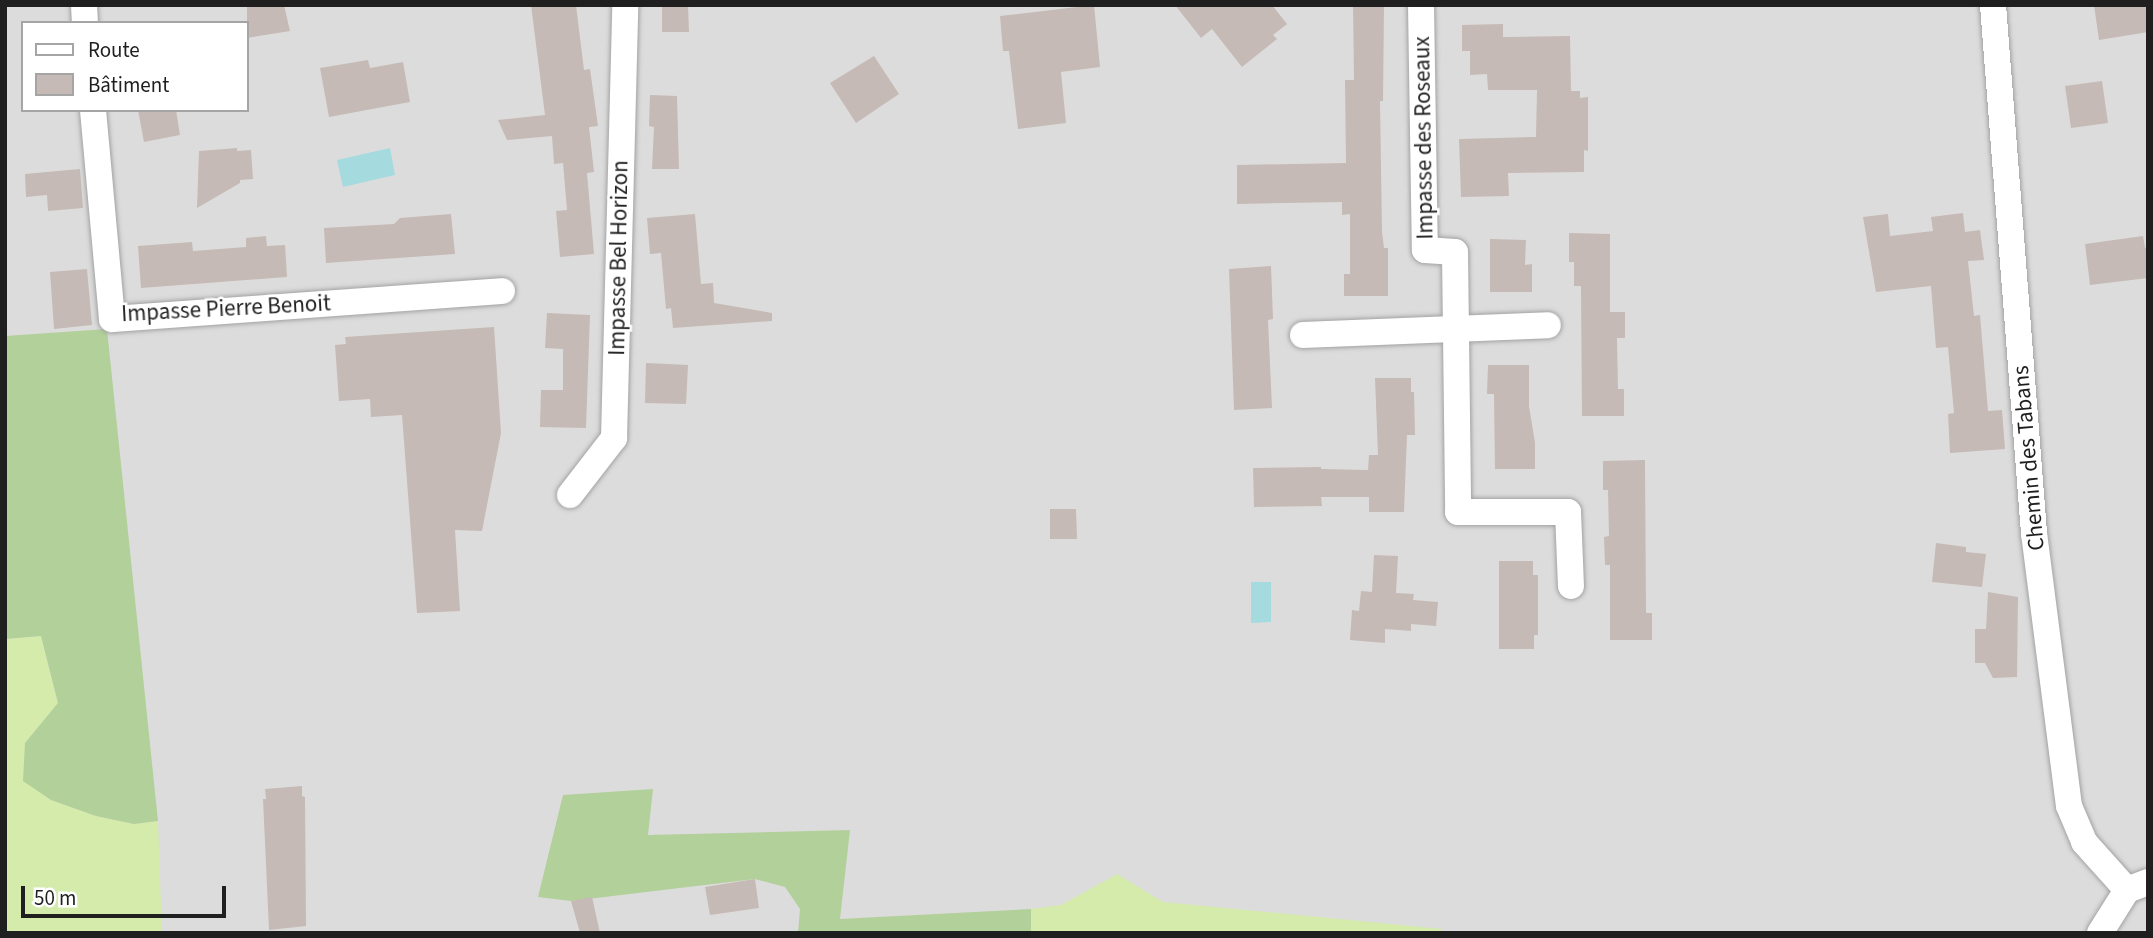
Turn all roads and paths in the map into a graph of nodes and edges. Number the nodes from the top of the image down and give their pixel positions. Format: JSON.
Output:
{"nodes":[{"id":1,"x":625,"y":5,"type":"edge"},
{"id":2,"x":1421,"y":5,"type":"edge"},
{"id":3,"x":1993,"y":5,"type":"edge"},
{"id":4,"x":93,"y":112,"type":"edge"},
{"id":5,"x":502,"y":291,"type":"dead end"},
{"id":6,"x":1548,"y":325,"type":"dead end"},
{"id":7,"x":1457,"y":327,"type":"junction"},
{"id":8,"x":1303,"y":335,"type":"dead end"},
{"id":9,"x":570,"y":495,"type":"dead end"},
{"id":10,"x":1571,"y":586,"type":"dead end"},
{"id":11,"x":2138,"y":886,"type":"edge"},
{"id":12,"x":2100,"y":933,"type":"edge"}],
"edges":[{"from":1,"to":9,"type":"street","name":"Impasse Bel Horizon"},
{"from":2,"to":7,"type":"street","name":"Impasse des Roseaux"},
{"from":3,"to":11,"type":"street","name":"Chemin des Tabans"},
{"from":4,"to":5,"type":"street","name":"Impasse Pierre Benoit"},
{"from":6,"to":7,"type":"street"},
{"from":7,"to":8,"type":"street"},
{"from":7,"to":10,"type":"street","name":"Impasse des Roseaux"},
{"from":11,"to":12,"type":"street"}]}
